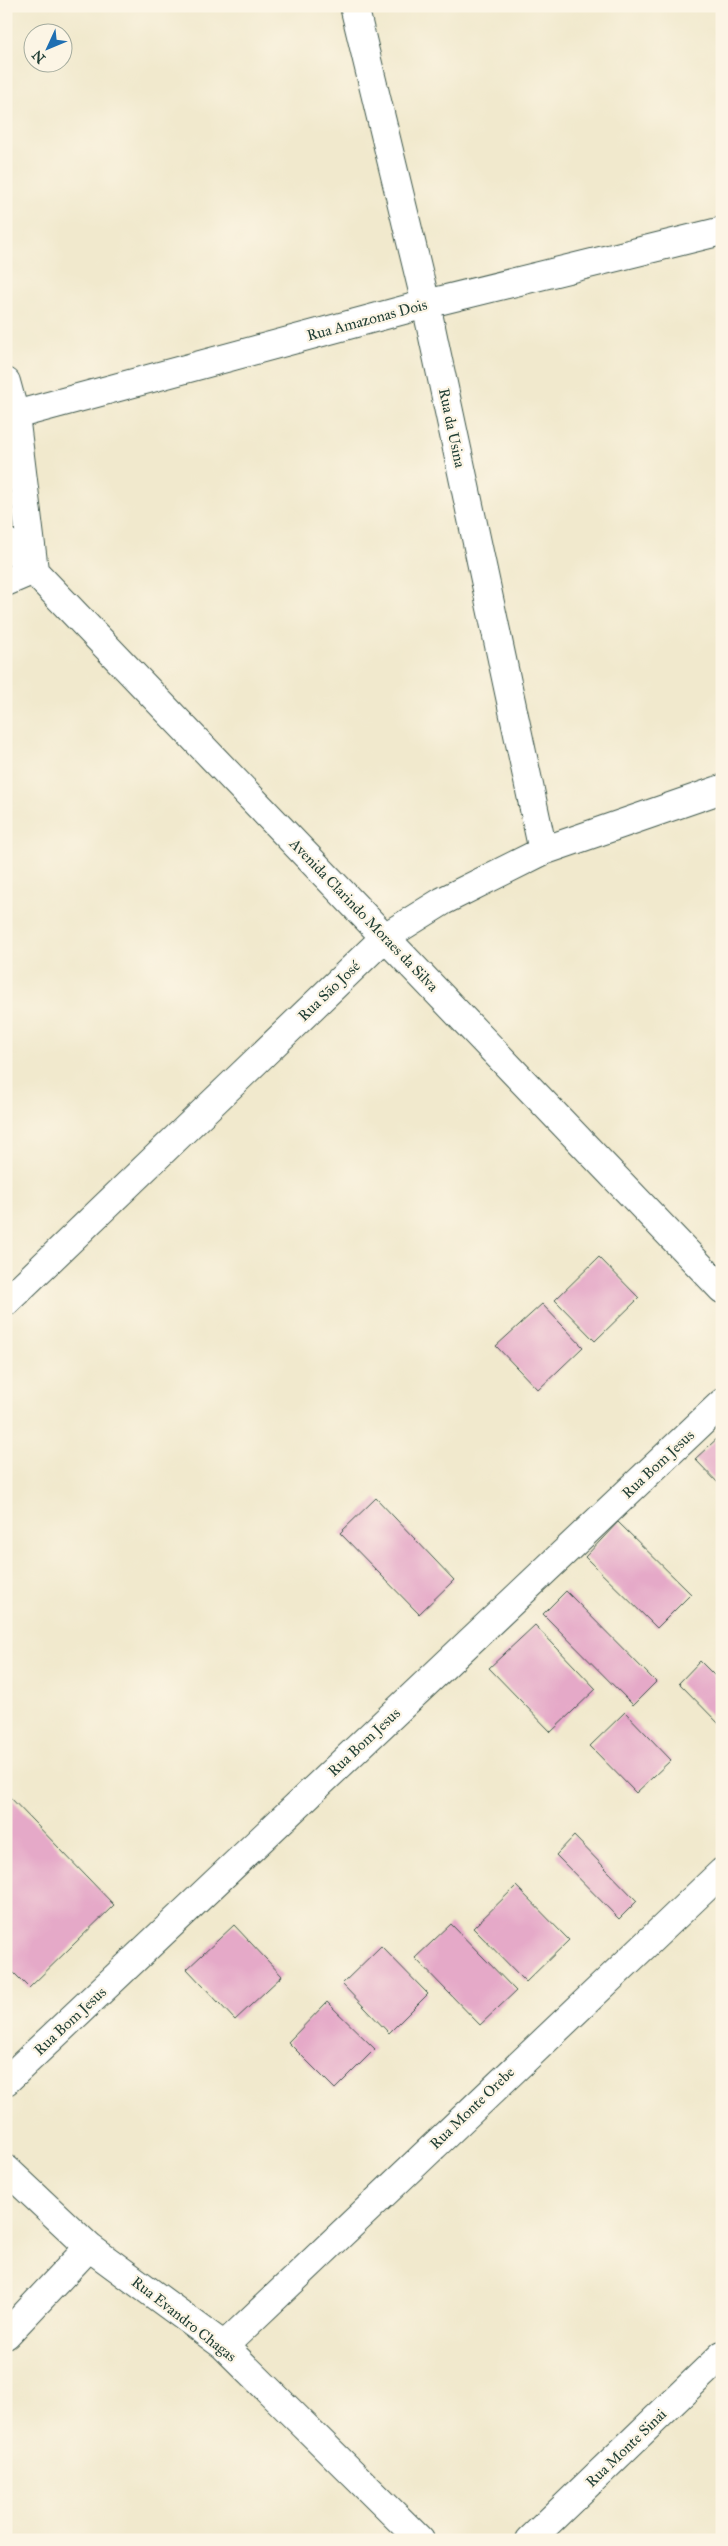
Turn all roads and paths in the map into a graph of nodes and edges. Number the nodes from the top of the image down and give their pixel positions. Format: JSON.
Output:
{"nodes":[{"id":1,"x":354,"y":6,"type":"edge"},
{"id":2,"x":722,"y":231,"type":"edge"},
{"id":3,"x":426,"y":304,"type":"junction"},
{"id":4,"x":6,"y":382,"type":"edge"},
{"id":5,"x":15,"y":415,"type":"junction"},
{"id":6,"x":6,"y":542,"type":"edge"},
{"id":7,"x":34,"y":570,"type":"junction"},
{"id":8,"x":6,"y":582,"type":"edge"},
{"id":9,"x":722,"y":788,"type":"edge"},
{"id":10,"x":543,"y":851,"type":"junction"},
{"id":11,"x":385,"y":937,"type":"junction"},
{"id":12,"x":722,"y":1289,"type":"edge"},
{"id":13,"x":6,"y":1302,"type":"edge"},
{"id":14,"x":722,"y":1403,"type":"edge"},
{"id":15,"x":722,"y":1872,"type":"edge"},
{"id":16,"x":6,"y":2081,"type":"edge"},
{"id":17,"x":6,"y":2169,"type":"edge"},
{"id":18,"x":89,"y":2247,"type":"junction"},
{"id":19,"x":6,"y":2334,"type":"edge"},
{"id":20,"x":224,"y":2346,"type":"junction"},
{"id":21,"x":722,"y":2356,"type":"edge"},
{"id":22,"x":420,"y":2540,"type":"edge"},
{"id":23,"x":530,"y":2540,"type":"edge"}],
"edges":[{"from":1,"to":3,"type":"street","name":"Rua da Usina"},
{"from":2,"to":3,"type":"street","name":"Rua Amazonas Dois"},
{"from":3,"to":5,"type":"street","name":"Rua Amazonas Dois"},
{"from":3,"to":10,"type":"street","name":"Rua da Usina"},
{"from":4,"to":5,"type":"street"},
{"from":5,"to":7,"type":"street"},
{"from":6,"to":7,"type":"street","name":"Avenida Clarindo Moraes da Silva"},
{"from":7,"to":8,"type":"street"},
{"from":7,"to":11,"type":"street","name":"Avenida Clarindo Moraes da Silva"},
{"from":9,"to":10,"type":"street","name":"Rua São José"},
{"from":10,"to":11,"type":"street","name":"Rua São José"},
{"from":11,"to":12,"type":"street","name":"Avenida Clarindo Moraes da Silva"},
{"from":11,"to":13,"type":"street","name":"Rua São José"},
{"from":14,"to":16,"type":"street","name":"Rua Bom Jesus"},
{"from":15,"to":20,"type":"street","name":"Rua Monte Orebe"},
{"from":17,"to":18,"type":"street","name":"Rua Evandro Chagas"},
{"from":18,"to":19,"type":"street"},
{"from":18,"to":20,"type":"street","name":"Rua Evandro Chagas"},
{"from":20,"to":22,"type":"street","name":"Rua Evandro Chagas"},
{"from":21,"to":23,"type":"street","name":"Rua Monte Sinai"}]}
